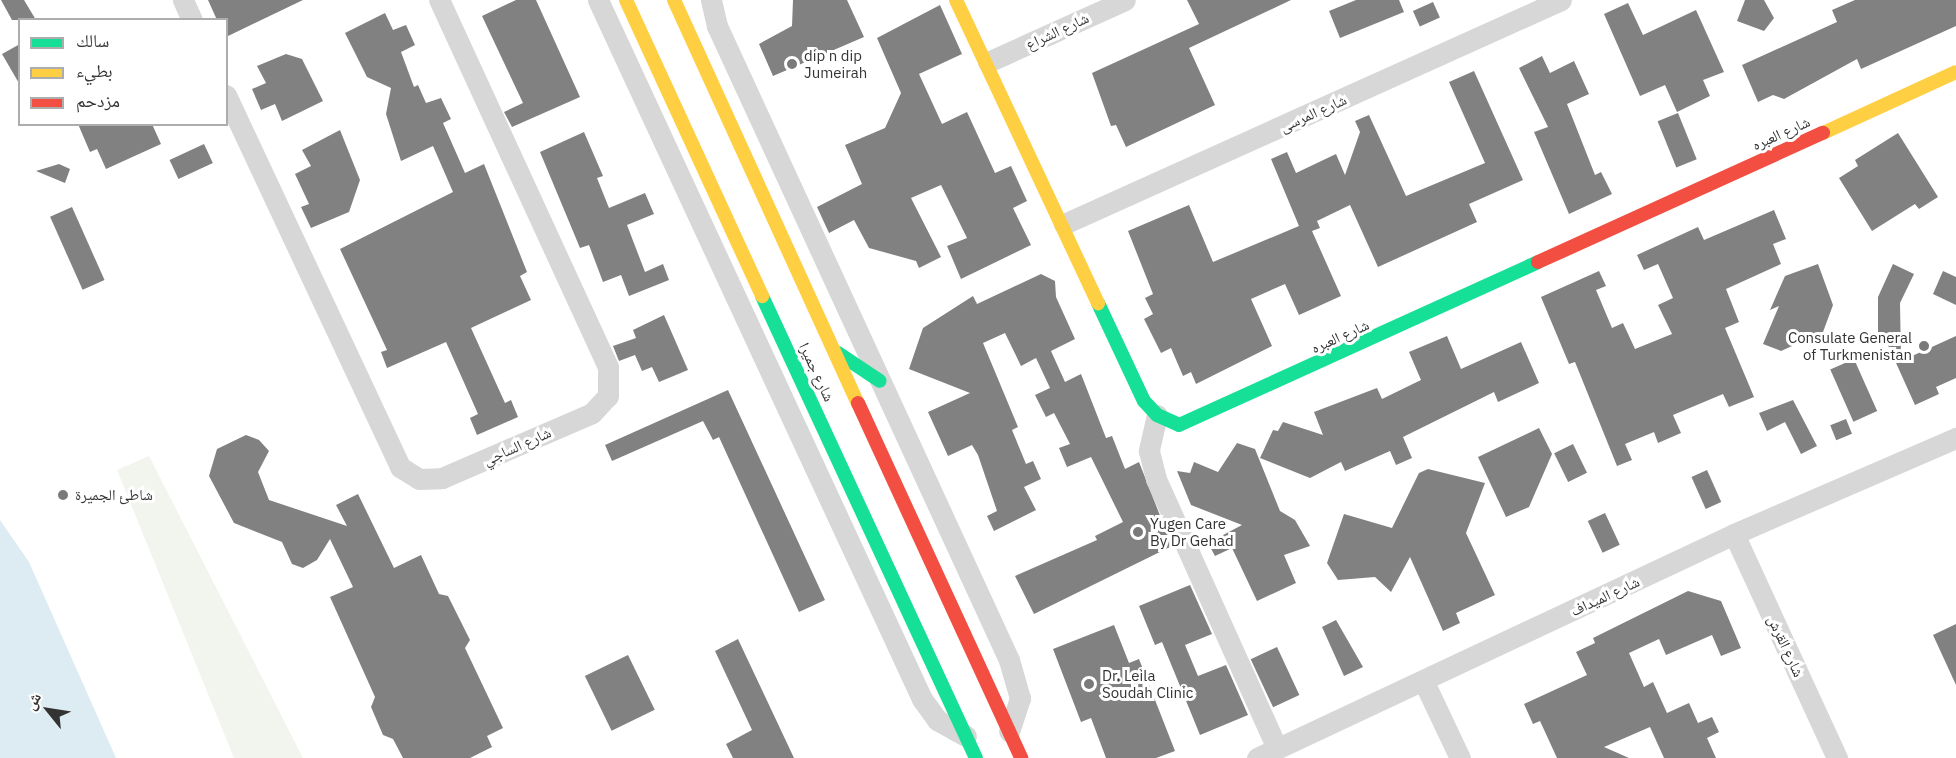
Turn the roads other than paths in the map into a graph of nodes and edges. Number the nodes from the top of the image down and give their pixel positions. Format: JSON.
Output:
{"nodes":[{"id":1,"x":183,"y":0,"type":"edge"},
{"id":2,"x":439,"y":0,"type":"edge"},
{"id":3,"x":598,"y":0,"type":"edge"},
{"id":4,"x":626,"y":0,"type":"edge"},
{"id":5,"x":674,"y":0,"type":"edge"},
{"id":6,"x":685,"y":0,"type":"edge"},
{"id":7,"x":711,"y":0,"type":"edge"},
{"id":8,"x":956,"y":0,"type":"edge"},
{"id":9,"x":1125,"y":0,"type":"edge"},
{"id":10,"x":1561,"y":0,"type":"edge"},
{"id":11,"x":191,"y":18,"type":"edge"},
{"id":12,"x":682,"y":18,"type":"junction"},
{"id":13,"x":988,"y":63,"type":"junction"},
{"id":14,"x":1956,"y":72,"type":"edge"},
{"id":15,"x":228,"y":99,"type":"edge"},
{"id":16,"x":709,"y":117,"type":"dead end"},
{"id":17,"x":734,"y":132,"type":"junction"},
{"id":18,"x":1064,"y":224,"type":"junction"},
{"id":19,"x":838,"y":353,"type":"junction"},
{"id":20,"x":880,"y":381,"type":"junction"},
{"id":21,"x":1156,"y":415,"type":"junction"},
{"id":22,"x":1956,"y":438,"type":"edge"},
{"id":23,"x":1734,"y":534,"type":"junction"},
{"id":24,"x":1424,"y":682,"type":"junction"},
{"id":25,"x":1009,"y":730,"type":"junction"},
{"id":26,"x":966,"y":736,"type":"junction"},
{"id":27,"x":1277,"y":748,"type":"junction"},
{"id":28,"x":976,"y":758,"type":"edge"},
{"id":29,"x":1021,"y":758,"type":"edge"},
{"id":30,"x":1257,"y":758,"type":"edge"},
{"id":31,"x":1460,"y":758,"type":"edge"},
{"id":32,"x":1837,"y":758,"type":"edge"}],
"edges":[{"from":1,"to":11,"type":"street"},
{"from":2,"to":15,"type":"street","name":"شارع الساجي"},
{"from":3,"to":26,"type":"street"},
{"from":4,"to":26,"type":"main road","name":"شارع جميرا"},
{"from":5,"to":12,"type":"main road","name":"شارع جميرا"},
{"from":6,"to":12,"type":"main road"},
{"from":7,"to":20,"type":"street"},
{"from":8,"to":13,"type":"main road"},
{"from":9,"to":13,"type":"street","name":"شارع الشراع"},
{"from":10,"to":18,"type":"street","name":"شارع المرسى"},
{"from":12,"to":17,"type":"main road","name":"شارع جميرا"},
{"from":13,"to":18,"type":"main road"},
{"from":14,"to":21,"type":"main road","name":"شارع العبره"},
{"from":16,"to":17,"type":"main road"},
{"from":17,"to":19,"type":"main road","name":"شارع جميرا"},
{"from":18,"to":21,"type":"main road"},
{"from":19,"to":20,"type":"main road"},
{"from":19,"to":25,"type":"main road","name":"شارع جميرا"},
{"from":20,"to":25,"type":"street"},
{"from":21,"to":27,"type":"street"},
{"from":22,"to":23,"type":"street","name":"شارع الميداف"},
{"from":23,"to":24,"type":"street","name":"شارع الميداف"},
{"from":23,"to":32,"type":"street","name":"شارع القرش"},
{"from":24,"to":27,"type":"street","name":"شارع الميداف"},
{"from":24,"to":31,"type":"street"},
{"from":25,"to":29,"type":"main road","name":"شارع جميرا"},
{"from":26,"to":28,"type":"main road","name":"شارع جميرا"},
{"from":27,"to":30,"type":"street","name":"شارع الميداف"}]}
